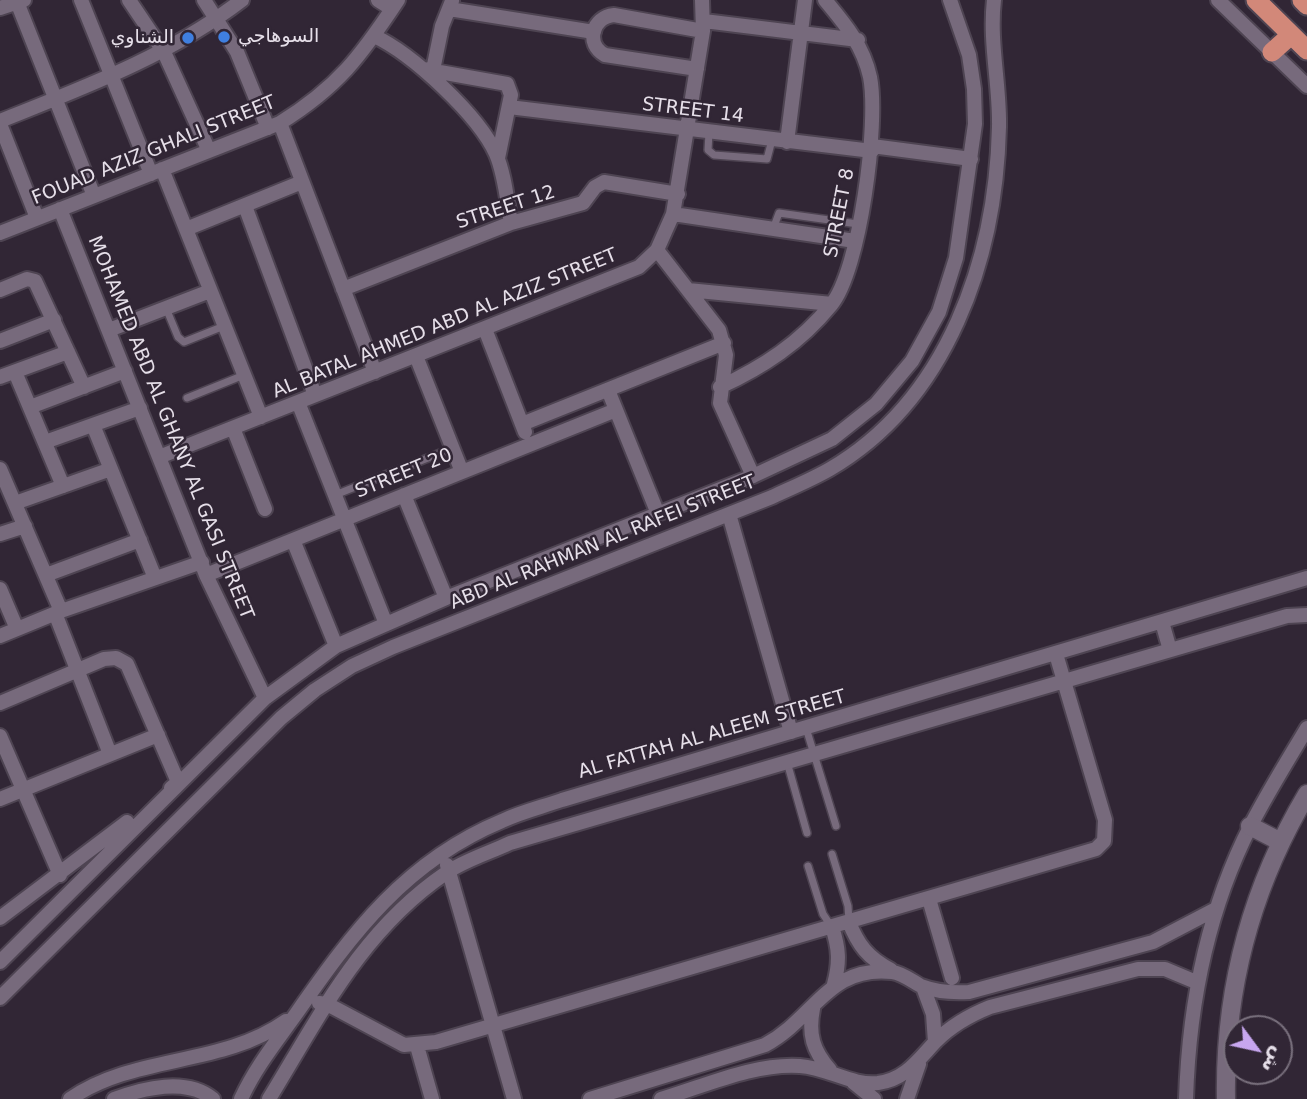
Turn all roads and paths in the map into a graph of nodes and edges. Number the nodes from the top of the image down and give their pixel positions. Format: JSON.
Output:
{"nodes":[{"id":1,"x":82,"y":0,"type":"edge"},
{"id":2,"x":129,"y":0,"type":"edge"},
{"id":3,"x":204,"y":0,"type":"edge"},
{"id":4,"x":242,"y":0,"type":"edge"},
{"id":5,"x":377,"y":0,"type":"edge"},
{"id":6,"x":495,"y":0,"type":"edge"},
{"id":7,"x":702,"y":0,"type":"edge"},
{"id":8,"x":805,"y":0,"type":"edge"},
{"id":9,"x":825,"y":0,"type":"edge"},
{"id":10,"x":950,"y":0,"type":"edge"},
{"id":11,"x":994,"y":0,"type":"edge"},
{"id":12,"x":1218,"y":0,"type":"edge"},
{"id":13,"x":1256,"y":0,"type":"edge"},
{"id":14,"x":1302,"y":0,"type":"edge"},
{"id":15,"x":20,"y":1,"type":"edge"},
{"id":16,"x":451,"y":4,"type":"edge"},
{"id":17,"x":395,"y":5,"type":"edge"},
{"id":18,"x":1307,"y":5,"type":"edge"},
{"id":19,"x":0,"y":8,"type":"edge"},
{"id":20,"x":485,"y":15,"type":"junction"},
{"id":21,"x":217,"y":19,"type":"junction"},
{"id":22,"x":704,"y":26,"type":"junction"},
{"id":23,"x":594,"y":32,"type":"junction"},
{"id":24,"x":803,"y":33,"type":"junction"},
{"id":25,"x":1291,"y":34,"type":"junction"},
{"id":26,"x":374,"y":36,"type":"junction"},
{"id":27,"x":858,"y":40,"type":"junction"},
{"id":28,"x":1307,"y":50,"type":"edge"},
{"id":29,"x":164,"y":52,"type":"junction"},
{"id":30,"x":1272,"y":52,"type":"junction"},
{"id":31,"x":428,"y":69,"type":"junction"},
{"id":32,"x":697,"y":69,"type":"junction"},
{"id":33,"x":112,"y":77,"type":"junction"},
{"id":34,"x":1307,"y":86,"type":"edge"},
{"id":35,"x":56,"y":99,"type":"junction"},
{"id":36,"x":509,"y":107,"type":"junction"},
{"id":37,"x":0,"y":122,"type":"edge"},
{"id":38,"x":274,"y":126,"type":"junction"},
{"id":39,"x":688,"y":131,"type":"junction"},
{"id":40,"x":709,"y":133,"type":"junction"},
{"id":41,"x":772,"y":140,"type":"junction"},
{"id":42,"x":788,"y":142,"type":"junction"},
{"id":43,"x":872,"y":149,"type":"junction"},
{"id":44,"x":209,"y":151,"type":"junction"},
{"id":45,"x":498,"y":158,"type":"junction"},
{"id":46,"x":971,"y":159,"type":"junction"},
{"id":47,"x":156,"y":172,"type":"junction"},
{"id":48,"x":303,"y":182,"type":"junction"},
{"id":49,"x":678,"y":194,"type":"junction"},
{"id":50,"x":94,"y":196,"type":"junction"},
{"id":51,"x":245,"y":205,"type":"junction"},
{"id":52,"x":60,"y":209,"type":"junction"},
{"id":53,"x":673,"y":214,"type":"junction"},
{"id":54,"x":37,"y":218,"type":"junction"},
{"id":55,"x":511,"y":223,"type":"junction"},
{"id":56,"x":858,"y":224,"type":"junction"},
{"id":57,"x":186,"y":229,"type":"junction"},
{"id":58,"x":773,"y":229,"type":"junction"},
{"id":59,"x":0,"y":233,"type":"edge"},
{"id":60,"x":855,"y":241,"type":"junction"},
{"id":61,"x":657,"y":250,"type":"junction"},
{"id":62,"x":343,"y":289,"type":"junction"},
{"id":63,"x":0,"y":290,"type":"edge"},
{"id":64,"x":688,"y":290,"type":"junction"},
{"id":65,"x":210,"y":291,"type":"junction"},
{"id":66,"x":832,"y":304,"type":"junction"},
{"id":67,"x":166,"y":308,"type":"junction"},
{"id":68,"x":54,"y":320,"type":"junction"},
{"id":69,"x":224,"y":326,"type":"junction"},
{"id":70,"x":485,"y":329,"type":"junction"},
{"id":71,"x":109,"y":330,"type":"junction"},
{"id":72,"x":1,"y":338,"type":"edge"},
{"id":73,"x":724,"y":343,"type":"junction"},
{"id":74,"x":68,"y":352,"type":"junction"},
{"id":75,"x":416,"y":356,"type":"junction"},
{"id":76,"x":125,"y":371,"type":"junction"},
{"id":77,"x":15,"y":372,"type":"junction"},
{"id":78,"x":375,"y":372,"type":"junction"},
{"id":79,"x":244,"y":376,"type":"junction"},
{"id":80,"x":0,"y":377,"type":"edge"},
{"id":81,"x":84,"y":387,"type":"junction"},
{"id":82,"x":720,"y":387,"type":"junction"},
{"id":83,"x":608,"y":390,"type":"junction"},
{"id":84,"x":316,"y":396,"type":"junction"},
{"id":85,"x":187,"y":398,"type":"dead end"},
{"id":86,"x":298,"y":402,"type":"junction"},
{"id":87,"x":30,"y":407,"type":"junction"},
{"id":88,"x":140,"y":408,"type":"junction"},
{"id":89,"x":616,"y":410,"type":"junction"},
{"id":90,"x":261,"y":417,"type":"junction"},
{"id":91,"x":522,"y":424,"type":"junction"},
{"id":92,"x":93,"y":425,"type":"junction"},
{"id":93,"x":233,"y":428,"type":"junction"},
{"id":94,"x":45,"y":442,"type":"junction"},
{"id":95,"x":530,"y":444,"type":"junction"},
{"id":96,"x":453,"y":448,"type":"junction"},
{"id":97,"x":159,"y":457,"type":"junction"},
{"id":98,"x":111,"y":468,"type":"junction"},
{"id":99,"x":0,"y":469,"type":"edge"},
{"id":100,"x":462,"y":472,"type":"junction"},
{"id":101,"x":753,"y":476,"type":"junction"},
{"id":102,"x":63,"y":486,"type":"junction"},
{"id":103,"x":335,"y":495,"type":"junction"},
{"id":104,"x":404,"y":495,"type":"junction"},
{"id":105,"x":15,"y":503,"type":"junction"},
{"id":106,"x":265,"y":509,"type":"dead end"},
{"id":107,"x":658,"y":514,"type":"junction"},
{"id":108,"x":729,"y":514,"type":"junction"},
{"id":109,"x":345,"y":519,"type":"junction"},
{"id":110,"x":25,"y":526,"type":"junction"},
{"id":111,"x":0,"y":534,"type":"edge"},
{"id":112,"x":140,"y":540,"type":"junction"},
{"id":113,"x":293,"y":540,"type":"junction"},
{"id":114,"x":204,"y":568,"type":"junction"},
{"id":115,"x":46,"y":575,"type":"junction"},
{"id":116,"x":155,"y":578,"type":"junction"},
{"id":117,"x":1307,"y":578,"type":"edge"},
{"id":118,"x":0,"y":589,"type":"edge"},
{"id":119,"x":446,"y":598,"type":"junction"},
{"id":120,"x":58,"y":612,"type":"junction"},
{"id":121,"x":1307,"y":615,"type":"edge"},
{"id":122,"x":393,"y":621,"type":"junction"},
{"id":123,"x":1162,"y":622,"type":"junction"},
{"id":124,"x":17,"y":629,"type":"junction"},
{"id":125,"x":0,"y":636,"type":"edge"},
{"id":126,"x":410,"y":640,"type":"junction"},
{"id":127,"x":336,"y":646,"type":"junction"},
{"id":128,"x":1170,"y":650,"type":"junction"},
{"id":129,"x":1056,"y":654,"type":"junction"},
{"id":130,"x":77,"y":670,"type":"junction"},
{"id":131,"x":1064,"y":682,"type":"junction"},
{"id":132,"x":265,"y":698,"type":"junction"},
{"id":133,"x":0,"y":703,"type":"edge"},
{"id":134,"x":806,"y":728,"type":"junction"},
{"id":135,"x":1307,"y":728,"type":"edge"},
{"id":136,"x":791,"y":732,"type":"junction"},
{"id":137,"x":158,"y":734,"type":"junction"},
{"id":138,"x":0,"y":736,"type":"edge"},
{"id":139,"x":110,"y":754,"type":"junction"},
{"id":140,"x":814,"y":754,"type":"junction"},
{"id":141,"x":787,"y":762,"type":"junction"},
{"id":142,"x":178,"y":782,"type":"junction"},
{"id":143,"x":23,"y":790,"type":"junction"},
{"id":144,"x":1307,"y":794,"type":"edge"},
{"id":145,"x":0,"y":799,"type":"edge"},
{"id":146,"x":836,"y":826,"type":"dead end"},
{"id":147,"x":1250,"y":826,"type":"junction"},
{"id":148,"x":807,"y":833,"type":"dead end"},
{"id":149,"x":1279,"y":841,"type":"junction"},
{"id":150,"x":444,"y":852,"type":"junction"},
{"id":151,"x":832,"y":854,"type":"dead end"},
{"id":152,"x":808,"y":866,"type":"dead end"},
{"id":153,"x":449,"y":871,"type":"junction"},
{"id":154,"x":60,"y":875,"type":"junction"},
{"id":155,"x":929,"y":898,"type":"junction"},
{"id":156,"x":1216,"y":909,"type":"junction"},
{"id":157,"x":0,"y":918,"type":"edge"},
{"id":158,"x":849,"y":922,"type":"junction"},
{"id":159,"x":832,"y":927,"type":"junction"},
{"id":160,"x":0,"y":962,"type":"edge"},
{"id":161,"x":895,"y":972,"type":"junction"},
{"id":162,"x":952,"y":978,"type":"dead end"},
{"id":163,"x":1196,"y":982,"type":"junction"},
{"id":164,"x":834,"y":984,"type":"junction"},
{"id":165,"x":923,"y":986,"type":"junction"},
{"id":166,"x":0,"y":998,"type":"edge"},
{"id":167,"x":327,"y":1004,"type":"junction"},
{"id":168,"x":813,"y":1007,"type":"junction"},
{"id":169,"x":300,"y":1009,"type":"junction"},
{"id":170,"x":494,"y":1025,"type":"junction"},
{"id":171,"x":935,"y":1042,"type":"junction"},
{"id":172,"x":417,"y":1046,"type":"junction"},
{"id":173,"x":920,"y":1062,"type":"junction"},
{"id":174,"x":830,"y":1070,"type":"junction"},
{"id":175,"x":852,"y":1081,"type":"junction"},
{"id":176,"x":70,"y":1099,"type":"edge"},
{"id":177,"x":114,"y":1099,"type":"edge"},
{"id":178,"x":213,"y":1099,"type":"edge"},
{"id":179,"x":241,"y":1099,"type":"edge"},
{"id":180,"x":269,"y":1099,"type":"edge"},
{"id":181,"x":432,"y":1099,"type":"edge"},
{"id":182,"x":514,"y":1099,"type":"edge"},
{"id":183,"x":590,"y":1099,"type":"edge"},
{"id":184,"x":661,"y":1099,"type":"edge"},
{"id":185,"x":874,"y":1099,"type":"edge"},
{"id":186,"x":907,"y":1099,"type":"edge"},
{"id":187,"x":1186,"y":1099,"type":"edge"},
{"id":188,"x":1226,"y":1099,"type":"edge"}],
"edges":[{"from":1,"to":33,"type":"street"},
{"from":2,"to":29,"type":"street"},
{"from":3,"to":21,"type":"street"},
{"from":4,"to":21,"type":"street"},
{"from":5,"to":17,"type":"street"},
{"from":6,"to":20,"type":"street"},
{"from":7,"to":22,"type":"street","name":"AL BATAL AHMED ABD AL AZIZ STREET"},
{"from":8,"to":24,"type":"street"},
{"from":9,"to":27,"type":"street","name":"STREET 8"},
{"from":10,"to":46,"type":"street","name":"ABD AL RAHMAN AL RAFEI STREET"},
{"from":11,"to":108,"type":"street","name":"ABD AL RAHMAN AL RAFEI STREET"},
{"from":12,"to":30,"type":"street"},
{"from":13,"to":25,"type":"highway"},
{"from":14,"to":18,"type":"highway"},
{"from":15,"to":19,"type":"street"},
{"from":15,"to":35,"type":"street"},
{"from":16,"to":20,"type":"street"},
{"from":16,"to":31,"type":"street"},
{"from":17,"to":26,"type":"street","name":"FOUAD AZIZ GHALI STREET"},
{"from":20,"to":23,"type":"street"},
{"from":21,"to":29,"type":"street"},
{"from":21,"to":38,"type":"street"},
{"from":22,"to":23,"type":"street"},
{"from":22,"to":24,"type":"street"},
{"from":22,"to":32,"type":"street","name":"AL BATAL AHMED ABD AL AZIZ STREET"},
{"from":23,"to":32,"type":"street"},
{"from":24,"to":27,"type":"street"},
{"from":24,"to":42,"type":"street"},
{"from":25,"to":28,"type":"highway"},
{"from":25,"to":30,"type":"highway"},
{"from":26,"to":31,"type":"street"},
{"from":26,"to":38,"type":"street","name":"FOUAD AZIZ GHALI STREET"},
{"from":27,"to":43,"type":"street","name":"STREET 8"},
{"from":29,"to":33,"type":"street"},
{"from":29,"to":44,"type":"street"},
{"from":30,"to":34,"type":"street"},
{"from":31,"to":36,"type":"street"},
{"from":31,"to":45,"type":"street"},
{"from":32,"to":39,"type":"street","name":"AL BATAL AHMED ABD AL AZIZ STREET"},
{"from":33,"to":35,"type":"street"},
{"from":33,"to":47,"type":"street"},
{"from":35,"to":37,"type":"street"},
{"from":35,"to":50,"type":"street"},
{"from":36,"to":39,"type":"street","name":"STREET 14"},
{"from":36,"to":45,"type":"street"},
{"from":37,"to":54,"type":"street"},
{"from":38,"to":44,"type":"street","name":"FOUAD AZIZ GHALI STREET"},
{"from":38,"to":48,"type":"street"},
{"from":39,"to":40,"type":"street","name":"STREET 14"},
{"from":39,"to":49,"type":"street","name":"AL BATAL AHMED ABD AL AZIZ STREET"},
{"from":40,"to":41,"type":"street","name":"STREET 14"},
{"from":40,"to":41,"type":"lane"},
{"from":41,"to":42,"type":"street","name":"STREET 14"},
{"from":42,"to":43,"type":"street","name":"STREET 14"},
{"from":43,"to":46,"type":"street","name":"STREET 14"},
{"from":43,"to":56,"type":"street","name":"STREET 8"},
{"from":44,"to":47,"type":"street","name":"FOUAD AZIZ GHALI STREET"},
{"from":45,"to":55,"type":"street"},
{"from":46,"to":101,"type":"street","name":"ABD AL RAHMAN AL RAFEI STREET"},
{"from":47,"to":50,"type":"street","name":"FOUAD AZIZ GHALI STREET"},
{"from":47,"to":57,"type":"street"},
{"from":48,"to":51,"type":"street"},
{"from":48,"to":62,"type":"street"},
{"from":49,"to":53,"type":"street","name":"AL BATAL AHMED ABD AL AZIZ STREET"},
{"from":49,"to":55,"type":"street","name":"STREET 12"},
{"from":50,"to":52,"type":"street","name":"FOUAD AZIZ GHALI STREET"},
{"from":51,"to":57,"type":"street"},
{"from":51,"to":84,"type":"street"},
{"from":52,"to":54,"type":"street","name":"FOUAD AZIZ GHALI STREET"},
{"from":52,"to":71,"type":"street","name":"MOHAMED ABD AL GHANY AL GASI STREET"},
{"from":53,"to":58,"type":"street"},
{"from":53,"to":61,"type":"street","name":"AL BATAL AHMED ABD AL AZIZ STREET"},
{"from":54,"to":59,"type":"street","name":"FOUAD AZIZ GHALI STREET"},
{"from":55,"to":62,"type":"street","name":"STREET 12"},
{"from":56,"to":58,"type":"lane"},
{"from":56,"to":60,"type":"street","name":"STREET 8"},
{"from":57,"to":65,"type":"street"},
{"from":58,"to":60,"type":"street"},
{"from":60,"to":66,"type":"street","name":"STREET 8"},
{"from":61,"to":64,"type":"street"},
{"from":61,"to":70,"type":"street","name":"AL BATAL AHMED ABD AL AZIZ STREET"},
{"from":62,"to":78,"type":"street"},
{"from":63,"to":68,"type":"street"},
{"from":64,"to":66,"type":"street"},
{"from":64,"to":73,"type":"street"},
{"from":65,"to":67,"type":"street"},
{"from":65,"to":69,"type":"street"},
{"from":66,"to":82,"type":"street","name":"STREET 8"},
{"from":67,"to":69,"type":"lane"},
{"from":67,"to":71,"type":"street"},
{"from":68,"to":72,"type":"street"},
{"from":68,"to":74,"type":"street"},
{"from":69,"to":79,"type":"street"},
{"from":70,"to":75,"type":"street","name":"AL BATAL AHMED ABD AL AZIZ STREET"},
{"from":70,"to":91,"type":"street"},
{"from":71,"to":76,"type":"street","name":"MOHAMED ABD AL GHANY AL GASI STREET"},
{"from":73,"to":82,"type":"street"},
{"from":73,"to":83,"type":"street"},
{"from":74,"to":77,"type":"street"},
{"from":74,"to":81,"type":"street"},
{"from":75,"to":78,"type":"street","name":"AL BATAL AHMED ABD AL AZIZ STREET"},
{"from":75,"to":96,"type":"street"},
{"from":76,"to":81,"type":"street"},
{"from":76,"to":88,"type":"street","name":"MOHAMED ABD AL GHANY AL GASI STREET"},
{"from":77,"to":80,"type":"street"},
{"from":77,"to":87,"type":"street"},
{"from":78,"to":84,"type":"street","name":"AL BATAL AHMED ABD AL AZIZ STREET"},
{"from":79,"to":85,"type":"lane"},
{"from":79,"to":90,"type":"street"},
{"from":81,"to":87,"type":"street"},
{"from":82,"to":101,"type":"street"},
{"from":83,"to":89,"type":"street"},
{"from":83,"to":91,"type":"street"},
{"from":84,"to":86,"type":"street","name":"AL BATAL AHMED ABD AL AZIZ STREET"},
{"from":86,"to":90,"type":"street","name":"AL BATAL AHMED ABD AL AZIZ STREET"},
{"from":86,"to":103,"type":"street"},
{"from":87,"to":94,"type":"street"},
{"from":88,"to":92,"type":"street"},
{"from":88,"to":97,"type":"street","name":"MOHAMED ABD AL GHANY AL GASI STREET"},
{"from":89,"to":95,"type":"street","name":"STREET 20"},
{"from":89,"to":107,"type":"street"},
{"from":90,"to":93,"type":"street","name":"AL BATAL AHMED ABD AL AZIZ STREET"},
{"from":91,"to":95,"type":"street"},
{"from":92,"to":94,"type":"street"},
{"from":92,"to":98,"type":"street"},
{"from":93,"to":97,"type":"street","name":"AL BATAL AHMED ABD AL AZIZ STREET"},
{"from":93,"to":106,"type":"street"},
{"from":94,"to":102,"type":"street"},
{"from":95,"to":100,"type":"street","name":"STREET 20"},
{"from":96,"to":100,"type":"street"},
{"from":96,"to":103,"type":"lane"},
{"from":97,"to":114,"type":"street","name":"MOHAMED ABD AL GHANY AL GASI STREET"},
{"from":98,"to":102,"type":"street"},
{"from":98,"to":112,"type":"street"},
{"from":99,"to":105,"type":"street"},
{"from":100,"to":104,"type":"street","name":"STREET 20"},
{"from":101,"to":107,"type":"street","name":"ABD AL RAHMAN AL RAFEI STREET"},
{"from":102,"to":105,"type":"street"},
{"from":103,"to":109,"type":"street"},
{"from":104,"to":109,"type":"street","name":"STREET 20"},
{"from":104,"to":119,"type":"street"},
{"from":105,"to":110,"type":"street"},
{"from":107,"to":119,"type":"street","name":"ABD AL RAHMAN AL RAFEI STREET"},
{"from":108,"to":126,"type":"street","name":"ABD AL RAHMAN AL RAFEI STREET"},
{"from":108,"to":136,"type":"street"},
{"from":109,"to":113,"type":"street","name":"STREET 20"},
{"from":109,"to":122,"type":"street"},
{"from":110,"to":111,"type":"street"},
{"from":110,"to":115,"type":"street"},
{"from":112,"to":115,"type":"street"},
{"from":112,"to":116,"type":"street"},
{"from":113,"to":114,"type":"street","name":"STREET 20"},
{"from":113,"to":127,"type":"street"},
{"from":114,"to":116,"type":"street","name":"STREET 20"},
{"from":114,"to":132,"type":"street","name":"MOHAMED ABD AL GHANY AL GASI STREET"},
{"from":115,"to":120,"type":"street"},
{"from":116,"to":120,"type":"street","name":"STREET 20"},
{"from":117,"to":123,"type":"street","name":"AL FATTAH AL ALEEM STREET"},
{"from":118,"to":124,"type":"street"},
{"from":119,"to":122,"type":"street","name":"ABD AL RAHMAN AL RAFEI STREET"},
{"from":120,"to":124,"type":"street","name":"STREET 20"},
{"from":120,"to":130,"type":"street"},
{"from":121,"to":128,"type":"street"},
{"from":122,"to":126,"type":"street"},
{"from":122,"to":127,"type":"street","name":"ABD AL RAHMAN AL RAFEI STREET"},
{"from":123,"to":128,"type":"street"},
{"from":123,"to":129,"type":"street","name":"AL FATTAH AL ALEEM STREET"},
{"from":124,"to":125,"type":"street","name":"STREET 20"},
{"from":126,"to":166,"type":"street","name":"ABD AL RAHMAN AL RAFEI STREET"},
{"from":127,"to":132,"type":"street","name":"ABD AL RAHMAN AL RAFEI STREET"},
{"from":128,"to":131,"type":"street"},
{"from":129,"to":131,"type":"street"},
{"from":129,"to":134,"type":"street","name":"AL FATTAH AL ALEEM STREET"},
{"from":130,"to":133,"type":"street"},
{"from":130,"to":137,"type":"street"},
{"from":130,"to":139,"type":"street"},
{"from":131,"to":140,"type":"street"},
{"from":131,"to":155,"type":"street"},
{"from":132,"to":142,"type":"street","name":"ABD AL RAHMAN AL RAFEI STREET"},
{"from":134,"to":136,"type":"street","name":"AL FATTAH AL ALEEM STREET"},
{"from":134,"to":140,"type":"lane"},
{"from":135,"to":147,"type":"street"},
{"from":136,"to":150,"type":"street","name":"AL FATTAH AL ALEEM STREET"},
{"from":137,"to":139,"type":"street"},
{"from":137,"to":142,"type":"street"},
{"from":138,"to":143,"type":"street"},
{"from":139,"to":143,"type":"street"},
{"from":140,"to":141,"type":"street"},
{"from":140,"to":146,"type":"lane"},
{"from":141,"to":148,"type":"lane"},
{"from":141,"to":153,"type":"street"},
{"from":142,"to":154,"type":"street","name":"ABD AL RAHMAN AL RAFEI STREET"},
{"from":142,"to":160,"type":"street","name":"ABD AL RAHMAN AL RAFEI STREET"},
{"from":143,"to":145,"type":"street"},
{"from":143,"to":154,"type":"street"},
{"from":144,"to":149,"type":"street"},
{"from":147,"to":149,"type":"street"},
{"from":147,"to":156,"type":"street"},
{"from":149,"to":188,"type":"street"},
{"from":150,"to":153,"type":"street"},
{"from":150,"to":169,"type":"street","name":"AL FATTAH AL ALEEM STREET"},
{"from":151,"to":158,"type":"lane"},
{"from":152,"to":159,"type":"lane"},
{"from":153,"to":167,"type":"street"},
{"from":153,"to":170,"type":"street"},
{"from":154,"to":157,"type":"street","name":"ABD AL RAHMAN AL RAFEI STREET"},
{"from":155,"to":158,"type":"street"},
{"from":155,"to":162,"type":"street"},
{"from":156,"to":163,"type":"street"},
{"from":156,"to":165,"type":"street"},
{"from":158,"to":159,"type":"street"},
{"from":158,"to":161,"type":"street"},
{"from":159,"to":164,"type":"street"},
{"from":159,"to":170,"type":"street"},
{"from":161,"to":164,"type":"street"},
{"from":161,"to":165,"type":"street"},
{"from":163,"to":171,"type":"street"},
{"from":163,"to":187,"type":"street"},
{"from":164,"to":168,"type":"street"},
{"from":165,"to":171,"type":"street"},
{"from":167,"to":169,"type":"street"},
{"from":167,"to":172,"type":"street"},
{"from":167,"to":180,"type":"street"},
{"from":168,"to":174,"type":"street"},
{"from":168,"to":183,"type":"street"},
{"from":169,"to":176,"type":"street"},
{"from":169,"to":179,"type":"street","name":"AL FATTAH AL ALEEM STREET"},
{"from":170,"to":172,"type":"street"},
{"from":170,"to":182,"type":"street"},
{"from":171,"to":173,"type":"street"},
{"from":172,"to":181,"type":"street"},
{"from":173,"to":175,"type":"street"},
{"from":173,"to":186,"type":"street"},
{"from":174,"to":175,"type":"street"},
{"from":174,"to":184,"type":"street"},
{"from":175,"to":185,"type":"street"},
{"from":177,"to":178,"type":"street"}]}
